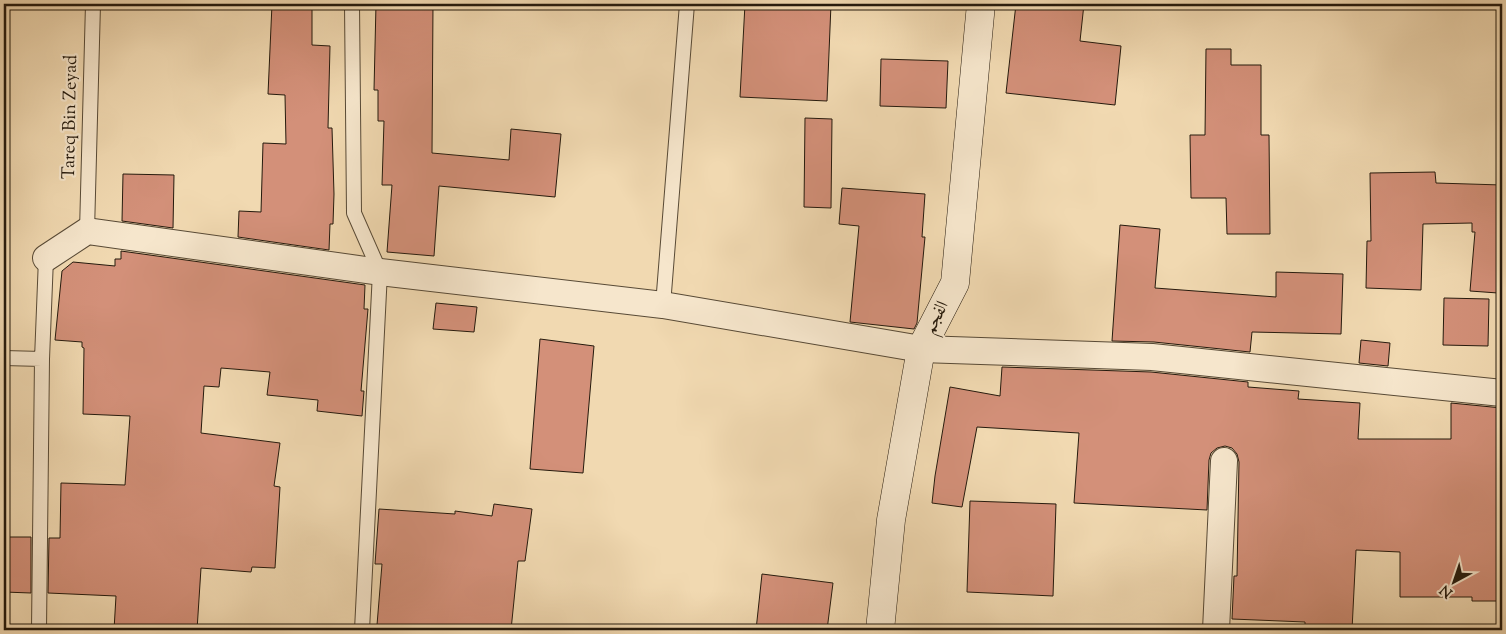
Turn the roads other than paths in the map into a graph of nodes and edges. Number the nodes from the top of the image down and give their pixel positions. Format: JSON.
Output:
{"nodes":[{"id":1,"x":93,"y":4,"type":"edge"},
{"id":2,"x":352,"y":4,"type":"edge"},
{"id":3,"x":686,"y":4,"type":"edge"},
{"id":4,"x":981,"y":4,"type":"edge"},
{"id":5,"x":87,"y":231,"type":"junction"},
{"id":6,"x":46,"y":258,"type":"joint"},
{"id":7,"x":380,"y":272,"type":"junction"},
{"id":8,"x":663,"y":305,"type":"junction"},
{"id":9,"x":921,"y":349,"type":"junction"},
{"id":10,"x":4,"y":358,"type":"edge"},
{"id":11,"x":42,"y":359,"type":"junction"},
{"id":12,"x":1502,"y":393,"type":"edge"},
{"id":13,"x":1224,"y":461,"type":"dead end"},
{"id":14,"x":39,"y":630,"type":"edge"},
{"id":15,"x":362,"y":630,"type":"edge"},
{"id":16,"x":880,"y":630,"type":"edge"},
{"id":17,"x":1216,"y":630,"type":"edge"}],
"edges":[{"from":1,"to":5,"type":"lane","name":"Tareq Bin Zeyad"},
{"from":2,"to":7,"type":"lane"},
{"from":3,"to":8,"type":"lane"},
{"from":4,"to":9,"type":"main road","name":"الفجم"},
{"from":5,"to":6,"type":"street"},
{"from":5,"to":7,"type":"street"},
{"from":6,"to":11,"type":"lane"},
{"from":7,"to":8,"type":"street"},
{"from":7,"to":15,"type":"lane"},
{"from":8,"to":9,"type":"street"},
{"from":9,"to":12,"type":"street"},
{"from":9,"to":16,"type":"main road","name":"الفجم"},
{"from":10,"to":11,"type":"lane"},
{"from":11,"to":14,"type":"lane"},
{"from":13,"to":17,"type":"street"}]}
